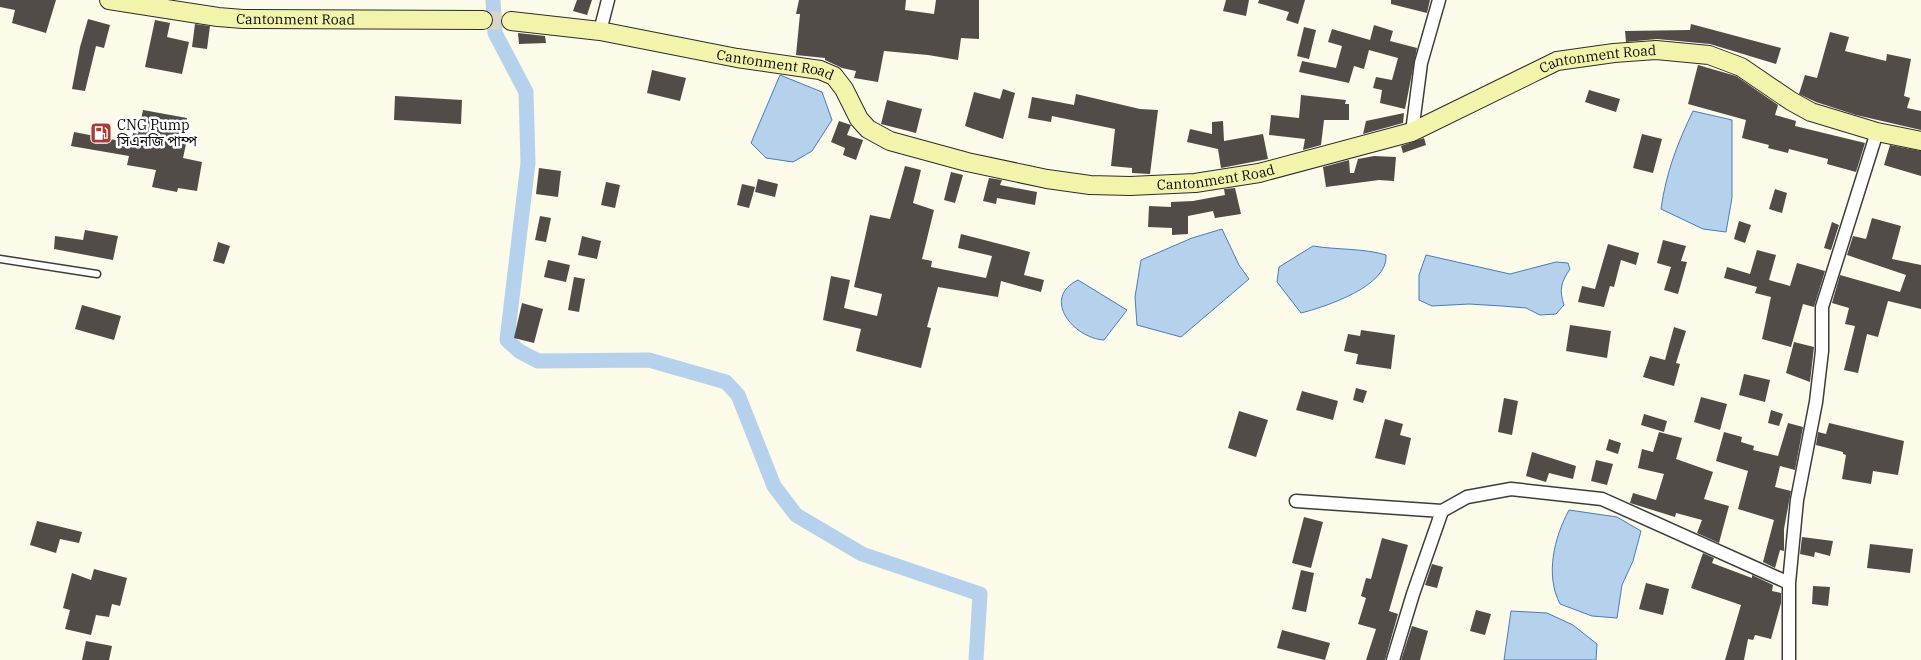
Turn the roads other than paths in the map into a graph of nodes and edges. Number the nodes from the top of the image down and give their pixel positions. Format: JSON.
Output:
{"nodes":[{"id":1,"x":109,"y":0,"type":"edge"},
{"id":2,"x":608,"y":0,"type":"edge"},
{"id":3,"x":1439,"y":0,"type":"edge"},
{"id":4,"x":483,"y":20,"type":"tunnel mouth"},
{"id":5,"x":511,"y":21,"type":"tunnel mouth"},
{"id":6,"x":600,"y":31,"type":"junction"},
{"id":7,"x":1412,"y":132,"type":"junction"},
{"id":8,"x":1877,"y":132,"type":"junction"},
{"id":9,"x":1921,"y":141,"type":"edge"},
{"id":10,"x":0,"y":259,"type":"edge"},
{"id":11,"x":97,"y":274,"type":"dead end"},
{"id":12,"x":1296,"y":501,"type":"dead end"},
{"id":13,"x":1442,"y":510,"type":"junction"},
{"id":14,"x":1788,"y":583,"type":"junction"},
{"id":15,"x":1393,"y":660,"type":"edge"},
{"id":16,"x":1789,"y":660,"type":"edge"}],
"edges":[{"from":1,"to":4,"type":"main road","name":"Cantonment Road"},
{"from":2,"to":6,"type":"street"},
{"from":3,"to":7,"type":"street"},
{"from":5,"to":6,"type":"main road","name":"Cantonment Road"},
{"from":6,"to":7,"type":"main road","name":"Cantonment Road"},
{"from":7,"to":8,"type":"main road","name":"Cantonment Road"},
{"from":8,"to":9,"type":"main road","name":"Cantonment Road"},
{"from":8,"to":14,"type":"street"},
{"from":10,"to":11,"type":"lane"},
{"from":12,"to":13,"type":"street"},
{"from":13,"to":14,"type":"street"},
{"from":13,"to":15,"type":"street"},
{"from":14,"to":16,"type":"street"}]}
